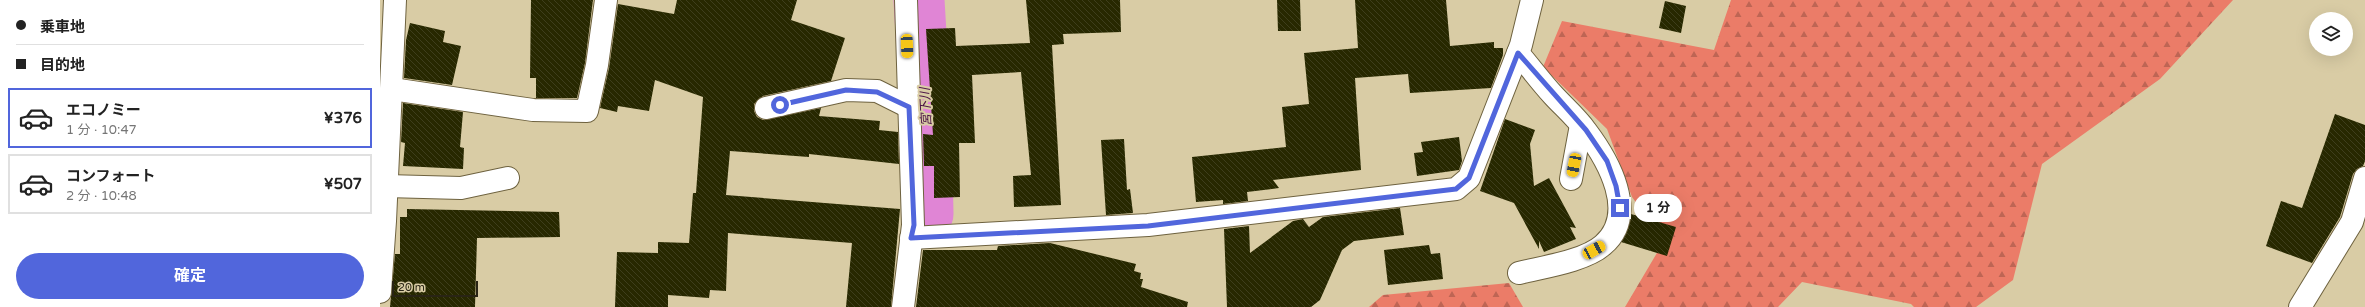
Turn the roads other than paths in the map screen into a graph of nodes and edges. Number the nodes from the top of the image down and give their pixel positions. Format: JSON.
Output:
{"nodes":[{"id":1,"x":395,"y":0,"type":"edge"},
{"id":2,"x":606,"y":0,"type":"edge"},
{"id":3,"x":905,"y":0,"type":"edge"},
{"id":4,"x":1532,"y":0,"type":"edge"},
{"id":5,"x":1518,"y":53,"type":"junction"},
{"id":6,"x":392,"y":89,"type":"junction"},
{"id":7,"x":909,"y":107,"type":"junction"},
{"id":8,"x":766,"y":108,"type":"dead end"},
{"id":9,"x":1582,"y":125,"type":"junction"},
{"id":10,"x":508,"y":178,"type":"dead end"},
{"id":11,"x":2365,"y":178,"type":"edge"},
{"id":12,"x":1571,"y":179,"type":"dead end"},
{"id":13,"x":386,"y":186,"type":"junction"},
{"id":14,"x":383,"y":221,"type":"edge"},
{"id":15,"x":2359,"y":226,"type":"edge"},
{"id":16,"x":911,"y":238,"type":"junction"},
{"id":17,"x":1519,"y":273,"type":"dead end"},
{"id":18,"x":380,"y":292,"type":"edge"},
{"id":19,"x":903,"y":307,"type":"edge"},
{"id":20,"x":2300,"y":307,"type":"edge"}],
"edges":[{"from":1,"to":6,"type":"street"},
{"from":2,"to":6,"type":"street"},
{"from":3,"to":7,"type":"street"},
{"from":4,"to":5,"type":"street"},
{"from":5,"to":9,"type":"street"},
{"from":5,"to":16,"type":"street"},
{"from":6,"to":13,"type":"street"},
{"from":7,"to":8,"type":"street"},
{"from":7,"to":16,"type":"street"},
{"from":9,"to":12,"type":"street"},
{"from":9,"to":17,"type":"street"},
{"from":10,"to":13,"type":"street"},
{"from":11,"to":15,"type":"street"},
{"from":13,"to":14,"type":"street"},
{"from":14,"to":18,"type":"street"},
{"from":15,"to":20,"type":"street"},
{"from":16,"to":19,"type":"street"}]}
